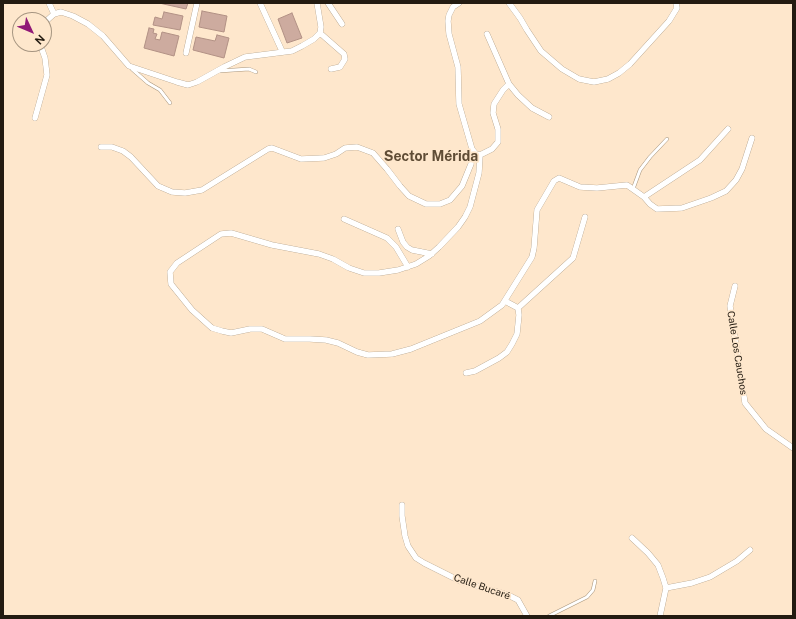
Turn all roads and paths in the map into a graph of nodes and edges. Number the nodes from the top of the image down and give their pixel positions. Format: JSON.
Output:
{"nodes":[{"id":1,"x":49,"y":3,"type":"edge"},
{"id":2,"x":197,"y":3,"type":"edge"},
{"id":3,"x":260,"y":3,"type":"edge"},
{"id":4,"x":317,"y":3,"type":"edge"},
{"id":5,"x":328,"y":3,"type":"edge"},
{"id":6,"x":459,"y":3,"type":"edge"},
{"id":7,"x":509,"y":3,"type":"edge"},
{"id":8,"x":678,"y":3,"type":"edge"},
{"id":9,"x":54,"y":14,"type":"joint"},
{"id":10,"x":342,"y":24,"type":"dead end"},
{"id":11,"x":320,"y":33,"type":"junction"},
{"id":12,"x":487,"y":34,"type":"dead end"},
{"id":13,"x":282,"y":51,"type":"junction"},
{"id":14,"x":43,"y":52,"type":"edge"},
{"id":15,"x":186,"y":54,"type":"dead end"},
{"id":16,"x":129,"y":66,"type":"junction"},
{"id":17,"x":331,"y":70,"type":"dead end"},
{"id":18,"x":215,"y":72,"type":"junction"},
{"id":19,"x":256,"y":72,"type":"dead end"},
{"id":20,"x":508,"y":84,"type":"junction"},
{"id":21,"x":170,"y":103,"type":"dead end"},
{"id":22,"x":549,"y":117,"type":"dead end"},
{"id":23,"x":35,"y":118,"type":"dead end"},
{"id":24,"x":728,"y":129,"type":"dead end"},
{"id":25,"x":752,"y":138,"type":"dead end"},
{"id":26,"x":667,"y":139,"type":"dead end"},
{"id":27,"x":101,"y":147,"type":"dead end"},
{"id":28,"x":472,"y":149,"type":"junction"},
{"id":29,"x":480,"y":155,"type":"junction"},
{"id":30,"x":633,"y":189,"type":"junction"},
{"id":31,"x":644,"y":197,"type":"junction"},
{"id":32,"x":585,"y":217,"type":"dead end"},
{"id":33,"x":344,"y":219,"type":"dead end"},
{"id":34,"x":398,"y":228,"type":"dead end"},
{"id":35,"x":432,"y":254,"type":"junction"},
{"id":36,"x":408,"y":267,"type":"junction"},
{"id":37,"x":736,"y":286,"type":"dead end"},
{"id":38,"x":505,"y":301,"type":"junction"},
{"id":39,"x":518,"y":308,"type":"junction"},
{"id":40,"x":466,"y":374,"type":"dead end"},
{"id":41,"x":793,"y":448,"type":"edge"},
{"id":42,"x":402,"y":505,"type":"dead end"},
{"id":43,"x":632,"y":538,"type":"dead end"},
{"id":44,"x":750,"y":550,"type":"dead end"},
{"id":45,"x":595,"y":582,"type":"dead end"},
{"id":46,"x":666,"y":588,"type":"junction"},
{"id":47,"x":527,"y":616,"type":"edge"},
{"id":48,"x":549,"y":616,"type":"edge"},
{"id":49,"x":660,"y":616,"type":"edge"}],
"edges":[{"from":1,"to":9,"type":"street"},
{"from":2,"to":15,"type":"street"},
{"from":3,"to":13,"type":"street"},
{"from":4,"to":11,"type":"street"},
{"from":5,"to":10,"type":"street"},
{"from":6,"to":28,"type":"street"},
{"from":7,"to":8,"type":"street"},
{"from":9,"to":16,"type":"street"},
{"from":11,"to":13,"type":"street"},
{"from":11,"to":17,"type":"street"},
{"from":12,"to":20,"type":"street"},
{"from":13,"to":18,"type":"street"},
{"from":14,"to":23,"type":"street"},
{"from":16,"to":18,"type":"street"},
{"from":16,"to":21,"type":"lane"},
{"from":18,"to":19,"type":"lane"},
{"from":20,"to":22,"type":"street"},
{"from":20,"to":29,"type":"street"},
{"from":24,"to":31,"type":"street"},
{"from":25,"to":31,"type":"street"},
{"from":26,"to":30,"type":"lane"},
{"from":27,"to":28,"type":"street"},
{"from":28,"to":29,"type":"street"},
{"from":29,"to":35,"type":"street"},
{"from":30,"to":31,"type":"street"},
{"from":30,"to":38,"type":"street"},
{"from":32,"to":39,"type":"street"},
{"from":33,"to":36,"type":"street"},
{"from":34,"to":35,"type":"street"},
{"from":35,"to":36,"type":"street"},
{"from":36,"to":38,"type":"street"},
{"from":37,"to":41,"type":"street","name":"Calle Los Cauchos"},
{"from":38,"to":39,"type":"street"},
{"from":39,"to":40,"type":"street"},
{"from":42,"to":47,"type":"street","name":"Calle Bucaré"},
{"from":43,"to":46,"type":"street"},
{"from":44,"to":46,"type":"street"},
{"from":45,"to":48,"type":"lane"},
{"from":46,"to":49,"type":"street"}]}
